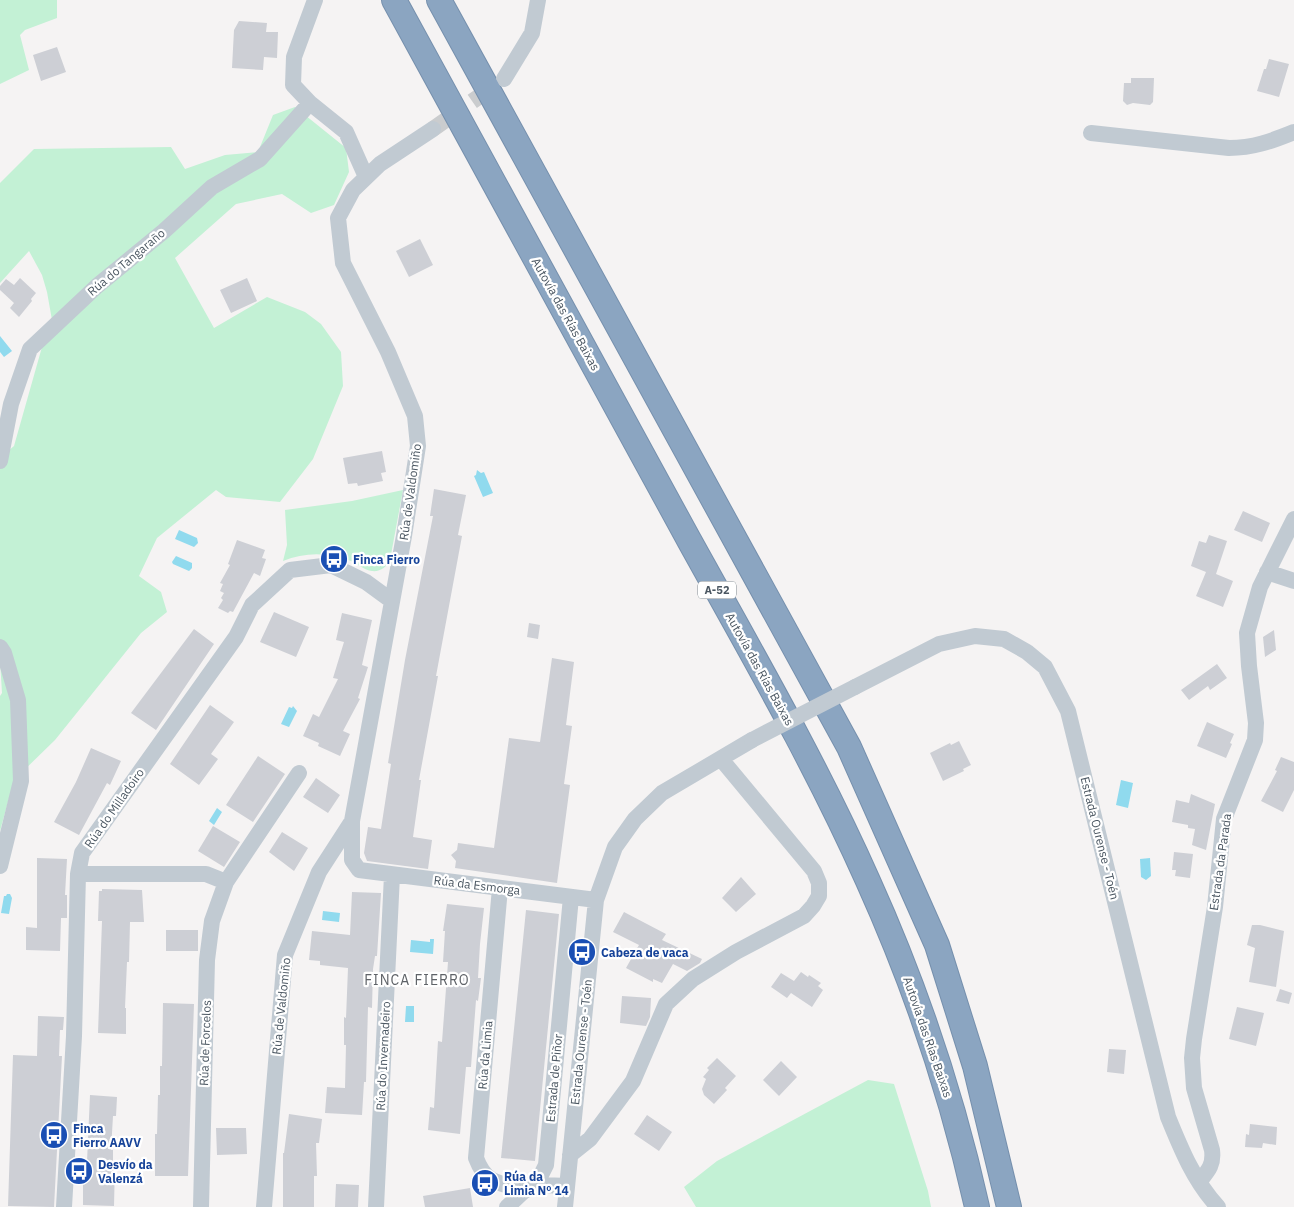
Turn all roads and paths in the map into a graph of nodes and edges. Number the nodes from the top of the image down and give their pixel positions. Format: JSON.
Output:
{"nodes":[{"id":1,"x":315,"y":0,"type":"edge"},
{"id":2,"x":394,"y":0,"type":"edge"},
{"id":3,"x":439,"y":0,"type":"edge"},
{"id":4,"x":538,"y":0,"type":"edge"},
{"id":5,"x":504,"y":79,"type":"tunnel mouth"},
{"id":6,"x":310,"y":103,"type":"junction"},
{"id":7,"x":433,"y":129,"type":"tunnel mouth"},
{"id":8,"x":1294,"y":132,"type":"edge"},
{"id":9,"x":1091,"y":133,"type":"dead end"},
{"id":10,"x":366,"y":177,"type":"junction"},
{"id":11,"x":0,"y":460,"type":"edge"},
{"id":12,"x":1294,"y":519,"type":"edge"},
{"id":13,"x":1267,"y":572,"type":"junction"},
{"id":14,"x":1294,"y":581,"type":"edge"},
{"id":15,"x":392,"y":601,"type":"junction"},
{"id":16,"x":0,"y":647,"type":"edge"},
{"id":17,"x":721,"y":759,"type":"junction"},
{"id":18,"x":299,"y":773,"type":"dead end"},
{"id":19,"x":352,"y":821,"type":"junction"},
{"id":20,"x":0,"y":866,"type":"edge"},
{"id":21,"x":359,"y":870,"type":"joint"},
{"id":22,"x":78,"y":874,"type":"junction"},
{"id":23,"x":392,"y":874,"type":"junction"},
{"id":24,"x":226,"y":882,"type":"junction"},
{"id":25,"x":500,"y":888,"type":"junction"},
{"id":26,"x":571,"y":897,"type":"junction"},
{"id":27,"x":596,"y":900,"type":"junction"},
{"id":28,"x":565,"y":959,"type":"junction"},
{"id":29,"x":589,"y":962,"type":"junction"},
{"id":30,"x":570,"y":1155,"type":"junction"},
{"id":31,"x":1199,"y":1182,"type":"junction"},
{"id":32,"x":567,"y":1186,"type":"junction"},
{"id":33,"x":526,"y":1190,"type":"junction"},
{"id":34,"x":64,"y":1207,"type":"edge"},
{"id":35,"x":201,"y":1207,"type":"edge"},
{"id":36,"x":264,"y":1207,"type":"edge"},
{"id":37,"x":376,"y":1207,"type":"edge"},
{"id":38,"x":507,"y":1207,"type":"edge"},
{"id":39,"x":565,"y":1207,"type":"edge"},
{"id":40,"x":977,"y":1207,"type":"edge"},
{"id":41,"x":1009,"y":1207,"type":"edge"},
{"id":42,"x":1218,"y":1207,"type":"edge"}],
"edges":[{"from":1,"to":6,"type":"street"},
{"from":2,"to":40,"type":"highway","name":"Autovía das Rías Baixas","number":"A-52"},
{"from":3,"to":41,"type":"highway"},
{"from":4,"to":5,"type":"street"},
{"from":6,"to":10,"type":"street"},
{"from":6,"to":11,"type":"street","name":"Rúa do Tangaraño"},
{"from":7,"to":10,"type":"street","name":"Rúa de Valdomiño"},
{"from":8,"to":9,"type":"street"},
{"from":10,"to":15,"type":"street","name":"Rúa de Valdomiño"},
{"from":12,"to":13,"type":"street","name":"Estrada da Parada"},
{"from":13,"to":14,"type":"street"},
{"from":13,"to":31,"type":"street","name":"Estrada da Parada"},
{"from":15,"to":19,"type":"street","name":"Rúa de Valdomiño"},
{"from":15,"to":22,"type":"street","name":"Rúa do Milladoiro"},
{"from":16,"to":20,"type":"street"},
{"from":17,"to":27,"type":"street","name":"Estrada Ourense - Toén"},
{"from":17,"to":30,"type":"street"},
{"from":17,"to":31,"type":"street","name":"Estrada Ourense - Toén","bridge":true},
{"from":18,"to":24,"type":"street","name":"Rúa de Forcelos"},
{"from":19,"to":21,"type":"street","name":"Rúa de Valdomiño"},
{"from":19,"to":36,"type":"street","name":"Rúa de Valdomiño"},
{"from":21,"to":23,"type":"street","name":"Rúa da Esmorga"},
{"from":22,"to":24,"type":"street"},
{"from":22,"to":34,"type":"street","name":"Rúa do Milladoiro"},
{"from":23,"to":25,"type":"street","name":"Rúa da Esmorga"},
{"from":23,"to":37,"type":"street","name":"Rúa do Invernadeiro"},
{"from":24,"to":35,"type":"street","name":"Rúa de Forcelos"},
{"from":25,"to":26,"type":"street","name":"Rúa da Esmorga"},
{"from":25,"to":33,"type":"street","name":"Rúa da Limia"},
{"from":26,"to":27,"type":"street","name":"Rúa da Esmorga"},
{"from":26,"to":28,"type":"street","name":"Estrada de Piñor"},
{"from":27,"to":29,"type":"street","name":"Estrada Ourense - Toén"},
{"from":28,"to":29,"type":"street"},
{"from":28,"to":33,"type":"street","name":"Estrada de Piñor"},
{"from":29,"to":30,"type":"street","name":"Estrada Ourense - Toén"},
{"from":30,"to":32,"type":"street","name":"Estrada Ourense - Toén"},
{"from":31,"to":42,"type":"street","name":"Estrada Ourense - Toén"},
{"from":32,"to":33,"type":"street"},
{"from":32,"to":39,"type":"street","name":"Estrada Ourense - Toén"},
{"from":33,"to":38,"type":"street","name":"Estrada de Piñor"}]}
